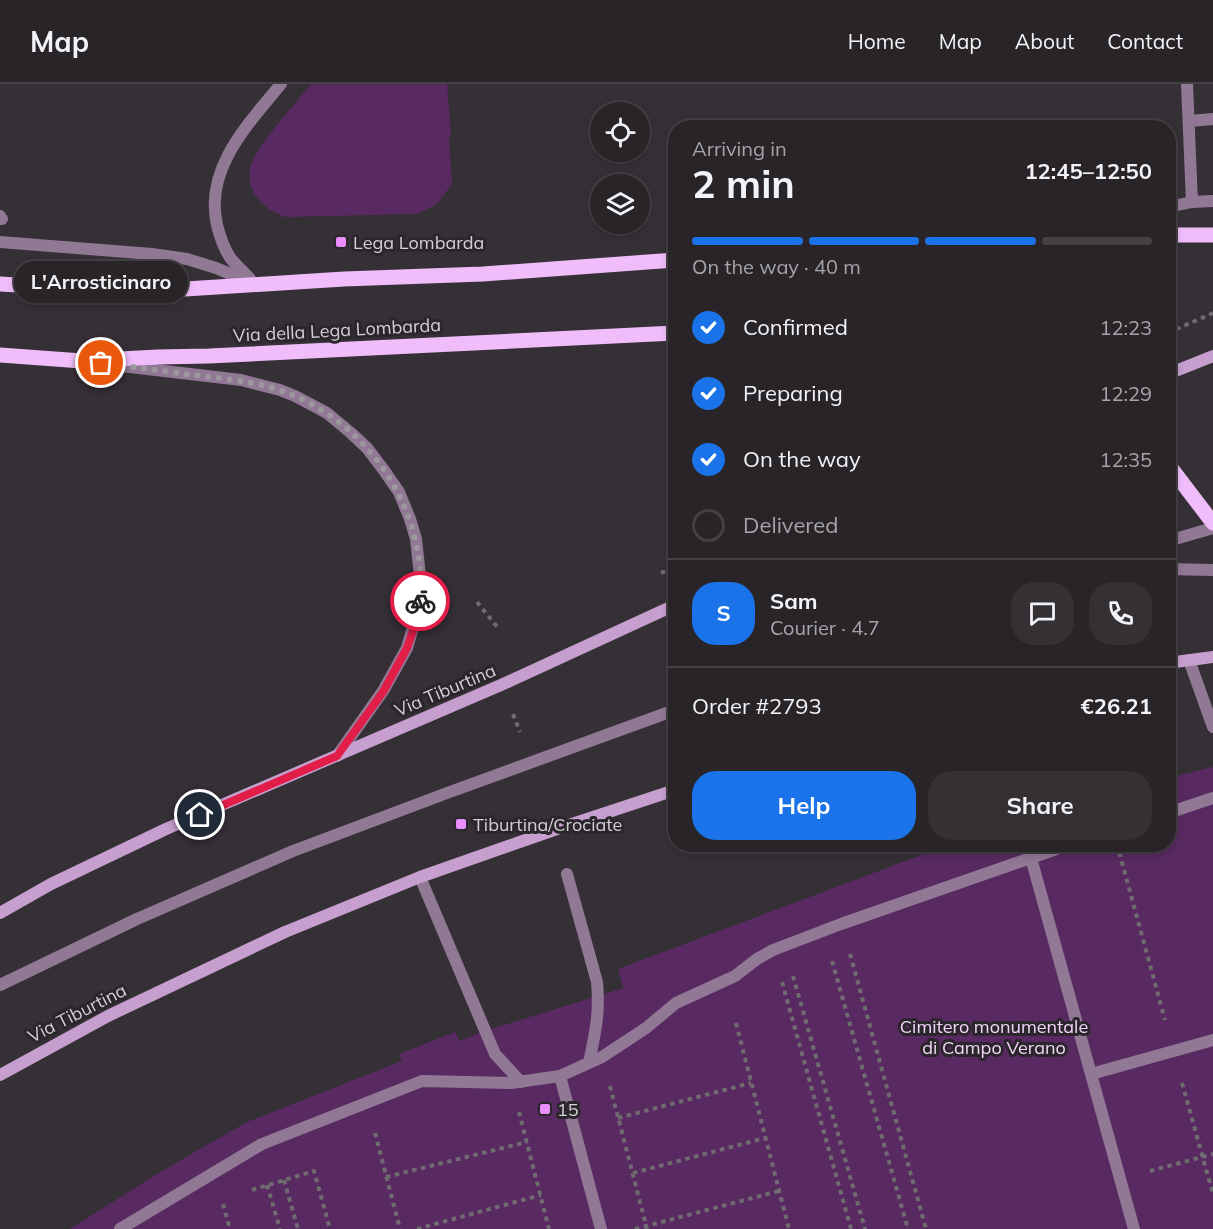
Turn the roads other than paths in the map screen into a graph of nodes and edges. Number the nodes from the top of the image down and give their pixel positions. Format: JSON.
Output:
{"nodes":[{"id":1,"x":280,"y":84,"type":"edge"},
{"id":2,"x":1187,"y":84,"type":"edge"},
{"id":3,"x":1213,"y":119,"type":"edge"},
{"id":4,"x":1189,"y":121,"type":"junction"},
{"id":5,"x":1213,"y":201,"type":"edge"},
{"id":6,"x":1192,"y":202,"type":"junction"},
{"id":7,"x":1176,"y":205,"type":"edge"},
{"id":8,"x":1176,"y":235,"type":"edge"},
{"id":9,"x":1213,"y":235,"type":"edge"},
{"id":10,"x":0,"y":242,"type":"edge"},
{"id":11,"x":668,"y":262,"type":"edge"},
{"id":12,"x":0,"y":284,"type":"edge"},
{"id":13,"x":255,"y":284,"type":"junction"},
{"id":14,"x":668,"y":333,"type":"edge"},
{"id":15,"x":0,"y":355,"type":"edge"},
{"id":16,"x":1213,"y":356,"type":"edge"},
{"id":17,"x":82,"y":361,"type":"junction"},
{"id":18,"x":1176,"y":371,"type":"edge"},
{"id":19,"x":1176,"y":475,"type":"edge"},
{"id":20,"x":1213,"y":526,"type":"edge"},
{"id":21,"x":1176,"y":538,"type":"edge"},
{"id":22,"x":1176,"y":569,"type":"edge"},
{"id":23,"x":1213,"y":570,"type":"edge"},
{"id":24,"x":668,"y":608,"type":"edge"},
{"id":25,"x":1213,"y":657,"type":"edge"},
{"id":26,"x":1189,"y":660,"type":"junction"},
{"id":27,"x":1176,"y":662,"type":"edge"},
{"id":28,"x":668,"y":713,"type":"edge"},
{"id":29,"x":1213,"y":727,"type":"edge"},
{"id":30,"x":337,"y":756,"type":"junction"},
{"id":31,"x":668,"y":792,"type":"edge"},
{"id":32,"x":1213,"y":798,"type":"edge"},
{"id":33,"x":1176,"y":810,"type":"edge"},
{"id":34,"x":1048,"y":852,"type":"edge"},
{"id":35,"x":1031,"y":858,"type":"junction"},
{"id":36,"x":567,"y":874,"type":"dead end"},
{"id":37,"x":420,"y":877,"type":"junction"},
{"id":38,"x":0,"y":913,"type":"edge"},
{"id":39,"x":0,"y":985,"type":"edge"},
{"id":40,"x":1213,"y":1040,"type":"edge"},
{"id":41,"x":589,"y":1063,"type":"junction"},
{"id":42,"x":1091,"y":1074,"type":"junction"},
{"id":43,"x":0,"y":1075,"type":"edge"},
{"id":44,"x":560,"y":1076,"type":"junction"},
{"id":45,"x":521,"y":1082,"type":"junction"},
{"id":46,"x":120,"y":1229,"type":"edge"},
{"id":47,"x":602,"y":1229,"type":"edge"},
{"id":48,"x":1134,"y":1229,"type":"edge"}],
"edges":[{"from":1,"to":13,"type":"street"},
{"from":2,"to":4,"type":"street"},
{"from":3,"to":4,"type":"street"},
{"from":4,"to":6,"type":"street"},
{"from":5,"to":6,"type":"street"},
{"from":6,"to":7,"type":"street"},
{"from":8,"to":9,"type":"main road"},
{"from":10,"to":13,"type":"street"},
{"from":11,"to":13,"type":"main road"},
{"from":12,"to":13,"type":"main road"},
{"from":14,"to":17,"type":"main road","name":"Via della Lega Lombarda"},
{"from":15,"to":17,"type":"main road","name":"Via della Lega Lombarda"},
{"from":16,"to":18,"type":"main road"},
{"from":17,"to":30,"type":"street"},
{"from":19,"to":20,"type":"main road"},
{"from":20,"to":21,"type":"street"},
{"from":22,"to":23,"type":"street"},
{"from":24,"to":30,"type":"main road","name":"Via Tiburtina"},
{"from":25,"to":26,"type":"main road"},
{"from":26,"to":27,"type":"main road"},
{"from":26,"to":29,"type":"street"},
{"from":28,"to":39,"type":"street"},
{"from":30,"to":38,"type":"main road","name":"Via Tiburtina"},
{"from":31,"to":37,"type":"main road","name":"Via Tiburtina"},
{"from":32,"to":33,"type":"street"},
{"from":34,"to":35,"type":"street"},
{"from":35,"to":41,"type":"street"},
{"from":35,"to":42,"type":"street"},
{"from":36,"to":41,"type":"street"},
{"from":37,"to":43,"type":"main road","name":"Via Tiburtina"},
{"from":37,"to":45,"type":"street"},
{"from":40,"to":42,"type":"street"},
{"from":41,"to":44,"type":"street"},
{"from":42,"to":48,"type":"street"},
{"from":44,"to":45,"type":"street"},
{"from":44,"to":47,"type":"street"},
{"from":45,"to":46,"type":"street"}]}
